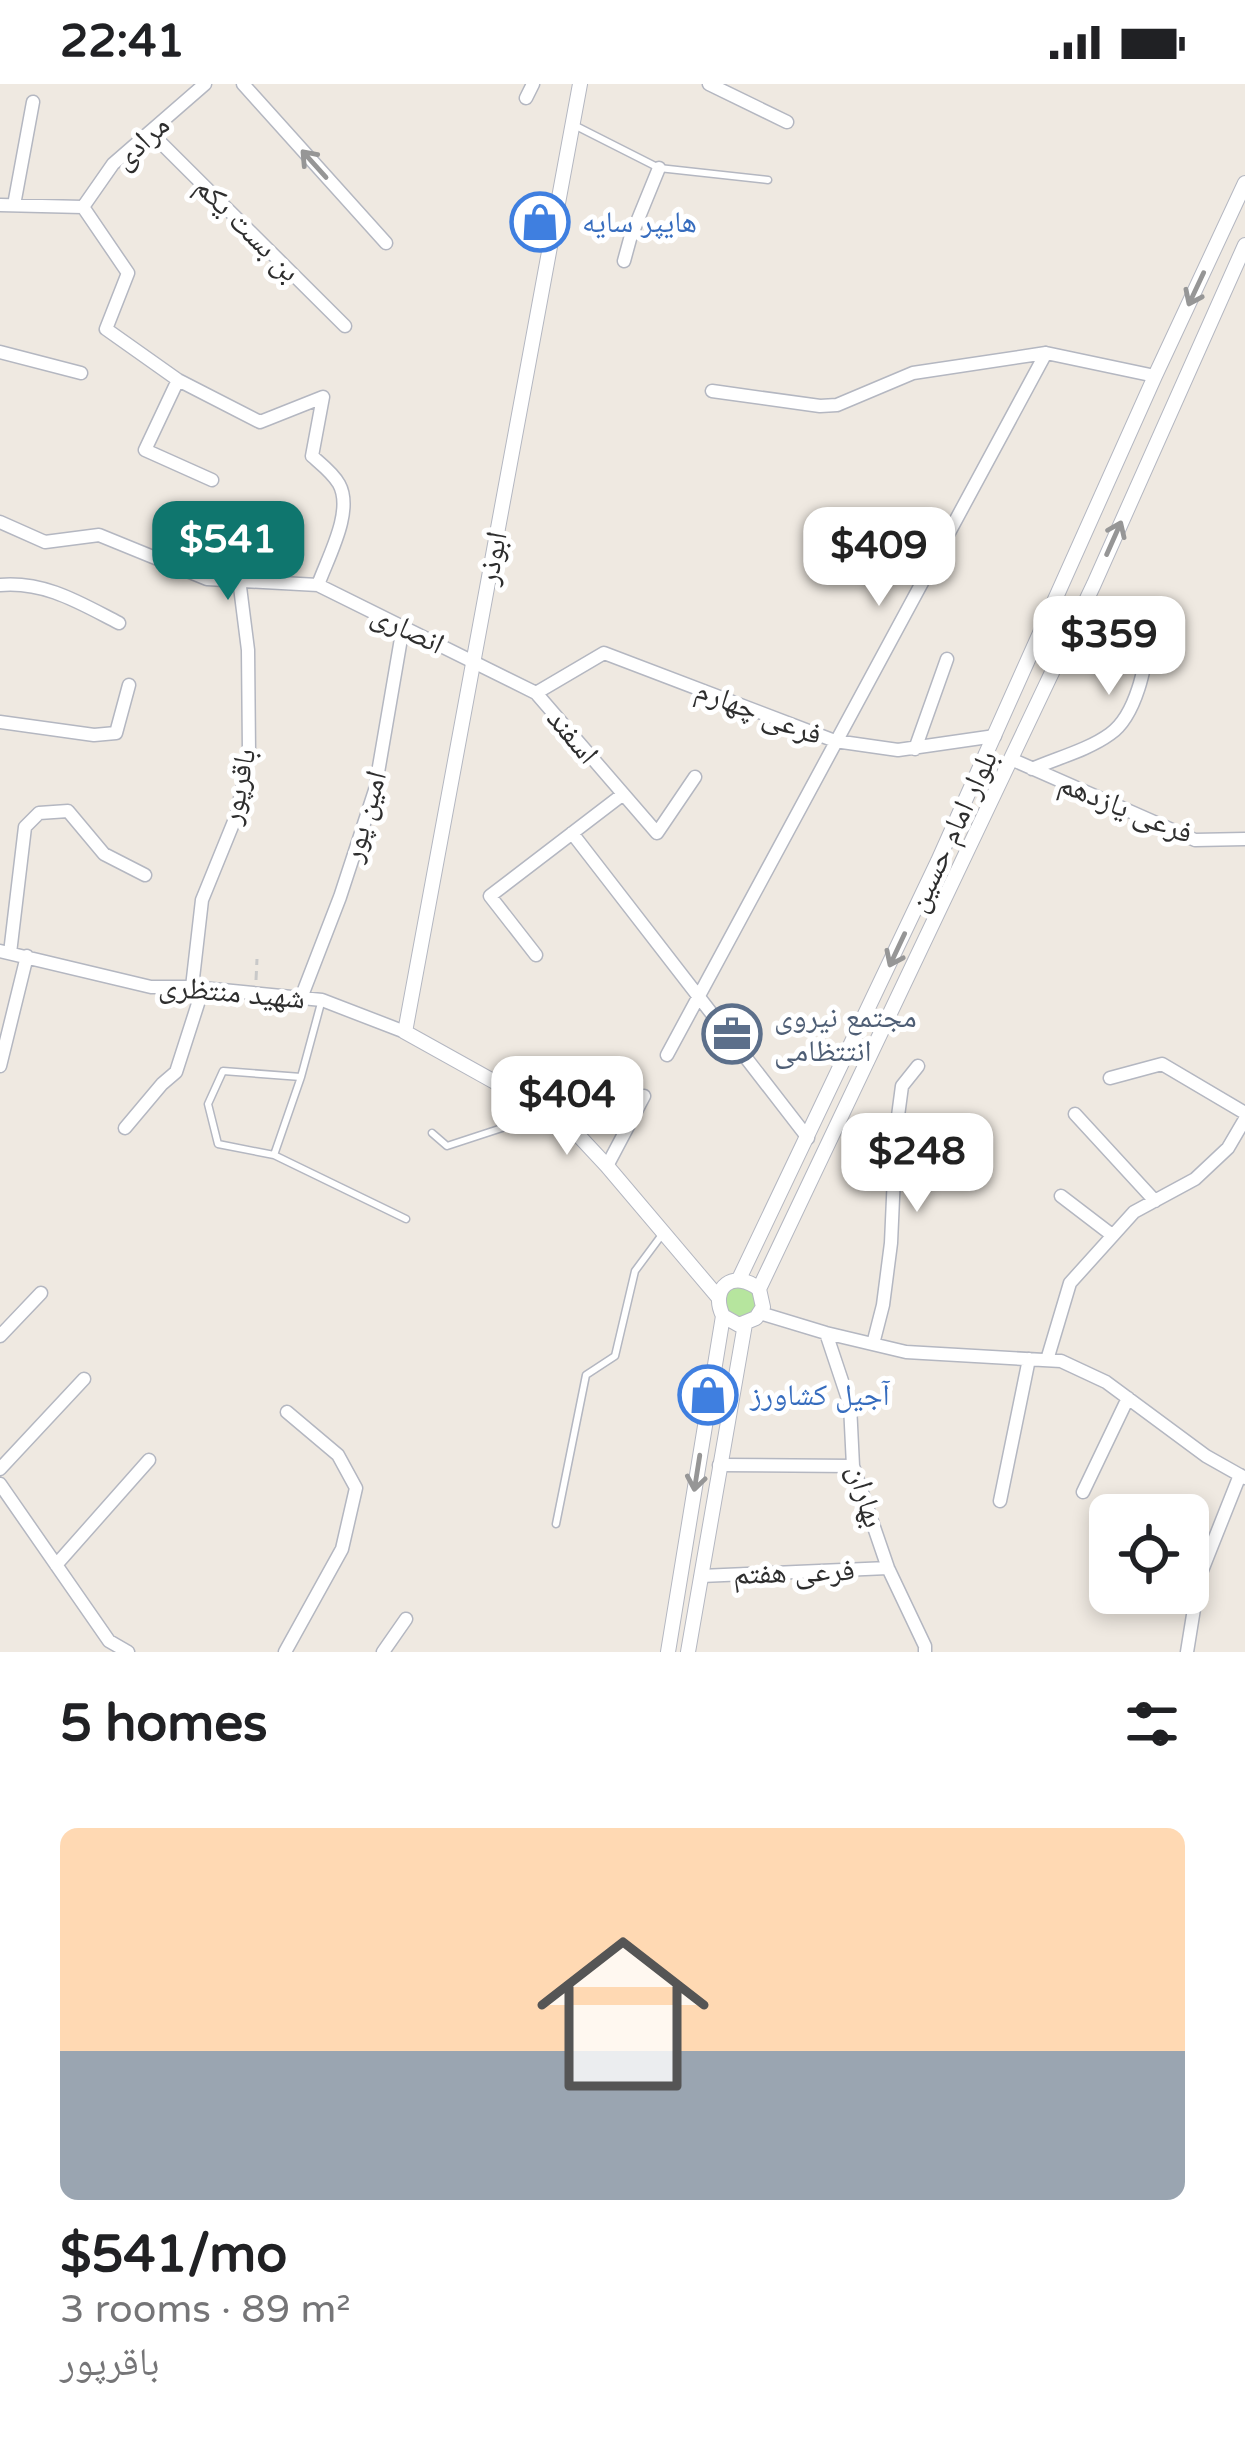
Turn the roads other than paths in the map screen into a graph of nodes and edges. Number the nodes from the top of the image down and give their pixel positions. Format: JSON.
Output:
{"nodes":[{"id":1,"x":205,"y":84,"type":"edge"},
{"id":2,"x":243,"y":84,"type":"edge"},
{"id":3,"x":533,"y":84,"type":"edge"},
{"id":4,"x":580,"y":84,"type":"edge"},
{"id":5,"x":709,"y":84,"type":"edge"},
{"id":6,"x":526,"y":98,"type":"dead end"},
{"id":7,"x":34,"y":102,"type":"dead end"},
{"id":8,"x":787,"y":122,"type":"dead end"},
{"id":9,"x":573,"y":124,"type":"junction"},
{"id":10,"x":150,"y":132,"type":"junction"},
{"id":11,"x":659,"y":168,"type":"junction"},
{"id":12,"x":768,"y":179,"type":"dead end"},
{"id":13,"x":1245,"y":183,"type":"edge"},
{"id":14,"x":7,"y":205,"type":"edge"},
{"id":15,"x":83,"y":208,"type":"junction"},
{"id":16,"x":386,"y":243,"type":"dead end"},
{"id":17,"x":1245,"y":244,"type":"edge"},
{"id":18,"x":624,"y":261,"type":"dead end"},
{"id":19,"x":345,"y":326,"type":"dead end"},
{"id":20,"x":0,"y":352,"type":"edge"},
{"id":21,"x":1046,"y":352,"type":"junction"},
{"id":22,"x":81,"y":373,"type":"dead end"},
{"id":23,"x":1155,"y":376,"type":"junction"},
{"id":24,"x":178,"y":380,"type":"junction"},
{"id":25,"x":712,"y":392,"type":"dead end"},
{"id":26,"x":212,"y":480,"type":"dead end"},
{"id":27,"x":0,"y":522,"type":"edge"},
{"id":28,"x":239,"y":579,"type":"junction"},
{"id":29,"x":0,"y":585,"type":"edge"},
{"id":30,"x":318,"y":585,"type":"junction"},
{"id":31,"x":1156,"y":604,"type":"dead end"},
{"id":32,"x":119,"y":623,"type":"dead end"},
{"id":33,"x":403,"y":627,"type":"junction"},
{"id":34,"x":947,"y":659,"type":"dead end"},
{"id":35,"x":473,"y":661,"type":"junction"},
{"id":36,"x":129,"y":685,"type":"dead end"},
{"id":37,"x":536,"y":693,"type":"junction"},
{"id":38,"x":0,"y":722,"type":"edge"},
{"id":39,"x":995,"y":736,"type":"junction"},
{"id":40,"x":835,"y":741,"type":"junction"},
{"id":41,"x":915,"y":749,"type":"junction"},
{"id":42,"x":1011,"y":759,"type":"junction"},
{"id":43,"x":1032,"y":769,"type":"junction"},
{"id":44,"x":695,"y":777,"type":"dead end"},
{"id":45,"x":622,"y":795,"type":"junction"},
{"id":46,"x":572,"y":833,"type":"junction"},
{"id":47,"x":1245,"y":839,"type":"edge"},
{"id":48,"x":145,"y":875,"type":"dead end"},
{"id":49,"x":5,"y":952,"type":"edge"},
{"id":50,"x":536,"y":955,"type":"dead end"},
{"id":51,"x":27,"y":956,"type":"junction"},
{"id":52,"x":197,"y":988,"type":"junction"},
{"id":53,"x":698,"y":996,"type":"junction"},
{"id":54,"x":302,"y":998,"type":"junction"},
{"id":55,"x":322,"y":1000,"type":"junction"},
{"id":56,"x":405,"y":1032,"type":"junction"},
{"id":57,"x":667,"y":1055,"type":"dead end"},
{"id":58,"x":0,"y":1066,"type":"edge"},
{"id":59,"x":918,"y":1066,"type":"dead end"},
{"id":60,"x":301,"y":1077,"type":"junction"},
{"id":61,"x":1110,"y":1078,"type":"dead end"},
{"id":62,"x":644,"y":1096,"type":"dead end"},
{"id":63,"x":531,"y":1102,"type":"junction"},
{"id":64,"x":1075,"y":1114,"type":"dead end"},
{"id":65,"x":1245,"y":1116,"type":"edge"},
{"id":66,"x":125,"y":1128,"type":"dead end"},
{"id":67,"x":432,"y":1133,"type":"dead end"},
{"id":68,"x":808,"y":1138,"type":"junction"},
{"id":69,"x":274,"y":1155,"type":"junction"},
{"id":70,"x":608,"y":1166,"type":"junction"},
{"id":71,"x":1061,"y":1196,"type":"dead end"},
{"id":72,"x":1154,"y":1201,"type":"junction"},
{"id":73,"x":406,"y":1220,"type":"dead end"},
{"id":74,"x":663,"y":1234,"type":"junction"},
{"id":75,"x":1112,"y":1235,"type":"junction"},
{"id":76,"x":739,"y":1280,"type":"junction"},
{"id":77,"x":759,"y":1289,"type":"junction"},
{"id":78,"x":41,"y":1293,"type":"dead end"},
{"id":79,"x":718,"y":1297,"type":"junction"},
{"id":80,"x":760,"y":1313,"type":"junction"},
{"id":81,"x":723,"y":1316,"type":"junction"},
{"id":82,"x":745,"y":1324,"type":"junction"},
{"id":83,"x":826,"y":1334,"type":"junction"},
{"id":84,"x":0,"y":1336,"type":"edge"},
{"id":85,"x":873,"y":1344,"type":"junction"},
{"id":86,"x":1029,"y":1359,"type":"junction"},
{"id":87,"x":1047,"y":1360,"type":"junction"},
{"id":88,"x":84,"y":1379,"type":"dead end"},
{"id":89,"x":1128,"y":1398,"type":"junction"},
{"id":90,"x":287,"y":1412,"type":"dead end"},
{"id":91,"x":149,"y":1460,"type":"dead end"},
{"id":92,"x":719,"y":1465,"type":"junction"},
{"id":93,"x":853,"y":1466,"type":"junction"},
{"id":94,"x":0,"y":1469,"type":"edge"},
{"id":95,"x":1242,"y":1476,"type":"edge"},
{"id":96,"x":0,"y":1484,"type":"edge"},
{"id":97,"x":1083,"y":1492,"type":"dead end"},
{"id":98,"x":1000,"y":1501,"type":"dead end"},
{"id":99,"x":556,"y":1524,"type":"dead end"},
{"id":100,"x":1209,"y":1548,"type":"edge"},
{"id":101,"x":56,"y":1565,"type":"junction"},
{"id":102,"x":888,"y":1568,"type":"junction"},
{"id":103,"x":700,"y":1576,"type":"junction"},
{"id":104,"x":1190,"y":1614,"type":"edge"},
{"id":105,"x":406,"y":1618,"type":"dead end"},
{"id":106,"x":128,"y":1652,"type":"edge"},
{"id":107,"x":286,"y":1652,"type":"edge"},
{"id":108,"x":383,"y":1652,"type":"edge"},
{"id":109,"x":668,"y":1652,"type":"edge"},
{"id":110,"x":688,"y":1652,"type":"edge"},
{"id":111,"x":926,"y":1652,"type":"edge"},
{"id":112,"x":1187,"y":1652,"type":"edge"}],
"edges":[{"from":1,"to":10,"type":"street","name":"مرادی"},
{"from":16,"to":2,"type":"street","one_way":true},
{"from":3,"to":6,"type":"street"},
{"from":4,"to":9,"type":"street","name":"ابوذر"},
{"from":5,"to":8,"type":"street"},
{"from":7,"to":14,"type":"street"},
{"from":9,"to":11,"type":"lane"},
{"from":9,"to":35,"type":"street","name":"ابوذر"},
{"from":10,"to":15,"type":"street","name":"مرادی"},
{"from":10,"to":19,"type":"street","name":"بن بست یکم"},
{"from":11,"to":12,"type":"lane"},
{"from":11,"to":18,"type":"street"},
{"from":13,"to":23,"type":"street","name":"بلوار امام حسین","one_way":true},
{"from":14,"to":15,"type":"street"},
{"from":15,"to":24,"type":"street"},
{"from":42,"to":17,"type":"street","name":"بلوار امام حسین","one_way":true},
{"from":20,"to":22,"type":"street"},
{"from":21,"to":23,"type":"street"},
{"from":21,"to":25,"type":"street"},
{"from":21,"to":40,"type":"street"},
{"from":23,"to":39,"type":"street","name":"بلوار امام حسین"},
{"from":24,"to":26,"type":"street"},
{"from":24,"to":30,"type":"street"},
{"from":27,"to":28,"type":"street","name":"انصاری"},
{"from":28,"to":30,"type":"street","name":"انصاری"},
{"from":28,"to":52,"type":"street","name":"باقرپور"},
{"from":29,"to":32,"type":"street"},
{"from":30,"to":33,"type":"street","name":"انصاری"},
{"from":31,"to":43,"type":"street"},
{"from":33,"to":35,"type":"street","name":"انصاری"},
{"from":33,"to":54,"type":"street","name":"امین پور"},
{"from":34,"to":41,"type":"street"},
{"from":35,"to":37,"type":"street","name":"اسفند"},
{"from":35,"to":56,"type":"street","name":"ابوذر"},
{"from":36,"to":38,"type":"street"},
{"from":37,"to":40,"type":"street","name":"فرعی چهارم"},
{"from":37,"to":45,"type":"street","name":"اسفند"},
{"from":39,"to":41,"type":"street","name":"فرعی چهارم"},
{"from":39,"to":68,"type":"street","name":"بلوار امام حسین","one_way":true},
{"from":40,"to":41,"type":"street","name":"فرعی چهارم"},
{"from":40,"to":53,"type":"street"},
{"from":42,"to":43,"type":"street","name":"فرعی یازدهم"},
{"from":42,"to":77,"type":"street","name":"بلوار امام حسین"},
{"from":43,"to":47,"type":"street","name":"فرعی یازدهم"},
{"from":44,"to":45,"type":"street","name":"اسفند"},
{"from":45,"to":46,"type":"street"},
{"from":46,"to":50,"type":"street"},
{"from":46,"to":53,"type":"street"},
{"from":48,"to":49,"type":"street"},
{"from":49,"to":51,"type":"street","name":"شهید منتظری"},
{"from":51,"to":52,"type":"street","name":"شهید منتظری"},
{"from":51,"to":58,"type":"street"},
{"from":52,"to":54,"type":"street","name":"شهید منتظری"},
{"from":52,"to":66,"type":"street","name":"باقرپور"},
{"from":53,"to":57,"type":"street"},
{"from":53,"to":68,"type":"street"},
{"from":54,"to":55,"type":"street","name":"شهید منتظری"},
{"from":55,"to":56,"type":"street","name":"شهید منتظری"},
{"from":55,"to":60,"type":"lane"},
{"from":56,"to":63,"type":"street","name":"شهید منتظری"},
{"from":59,"to":85,"type":"street"},
{"from":60,"to":69,"type":"lane"},
{"from":60,"to":69,"type":"lane"},
{"from":61,"to":65,"type":"street"},
{"from":62,"to":70,"type":"street"},
{"from":63,"to":67,"type":"lane"},
{"from":63,"to":70,"type":"street","name":"شهید منتظری"},
{"from":64,"to":72,"type":"street"},
{"from":65,"to":72,"type":"street"},
{"from":68,"to":76,"type":"street","name":"بلوار امام حسین"},
{"from":69,"to":73,"type":"lane"},
{"from":70,"to":74,"type":"street","name":"شهید منتظری"},
{"from":71,"to":75,"type":"street"},
{"from":72,"to":75,"type":"street"},
{"from":74,"to":79,"type":"street","name":"شهید منتظری"},
{"from":74,"to":99,"type":"lane"},
{"from":75,"to":87,"type":"street"},
{"from":76,"to":77,"type":"street"},
{"from":76,"to":79,"type":"street"},
{"from":77,"to":80,"type":"street"},
{"from":78,"to":84,"type":"street"},
{"from":79,"to":81,"type":"street"},
{"from":80,"to":82,"type":"street"},
{"from":80,"to":83,"type":"street"},
{"from":81,"to":82,"type":"street"},
{"from":81,"to":109,"type":"street","one_way":true},
{"from":82,"to":92,"type":"street"},
{"from":83,"to":85,"type":"street"},
{"from":83,"to":93,"type":"street","name":"بهاران"},
{"from":85,"to":86,"type":"street"},
{"from":86,"to":87,"type":"street"},
{"from":86,"to":98,"type":"street"},
{"from":87,"to":89,"type":"street"},
{"from":88,"to":94,"type":"street"},
{"from":89,"to":95,"type":"street"},
{"from":89,"to":97,"type":"street"},
{"from":90,"to":107,"type":"street"},
{"from":91,"to":101,"type":"street"},
{"from":92,"to":93,"type":"street"},
{"from":92,"to":103,"type":"street"},
{"from":93,"to":102,"type":"street","name":"بهاران"},
{"from":95,"to":100,"type":"street"},
{"from":96,"to":101,"type":"street"},
{"from":101,"to":106,"type":"street"},
{"from":102,"to":103,"type":"street","name":"فرعی هفتم"},
{"from":102,"to":111,"type":"street","name":"بهاران"},
{"from":103,"to":110,"type":"street"},
{"from":104,"to":112,"type":"street"},
{"from":105,"to":108,"type":"street"}]}
